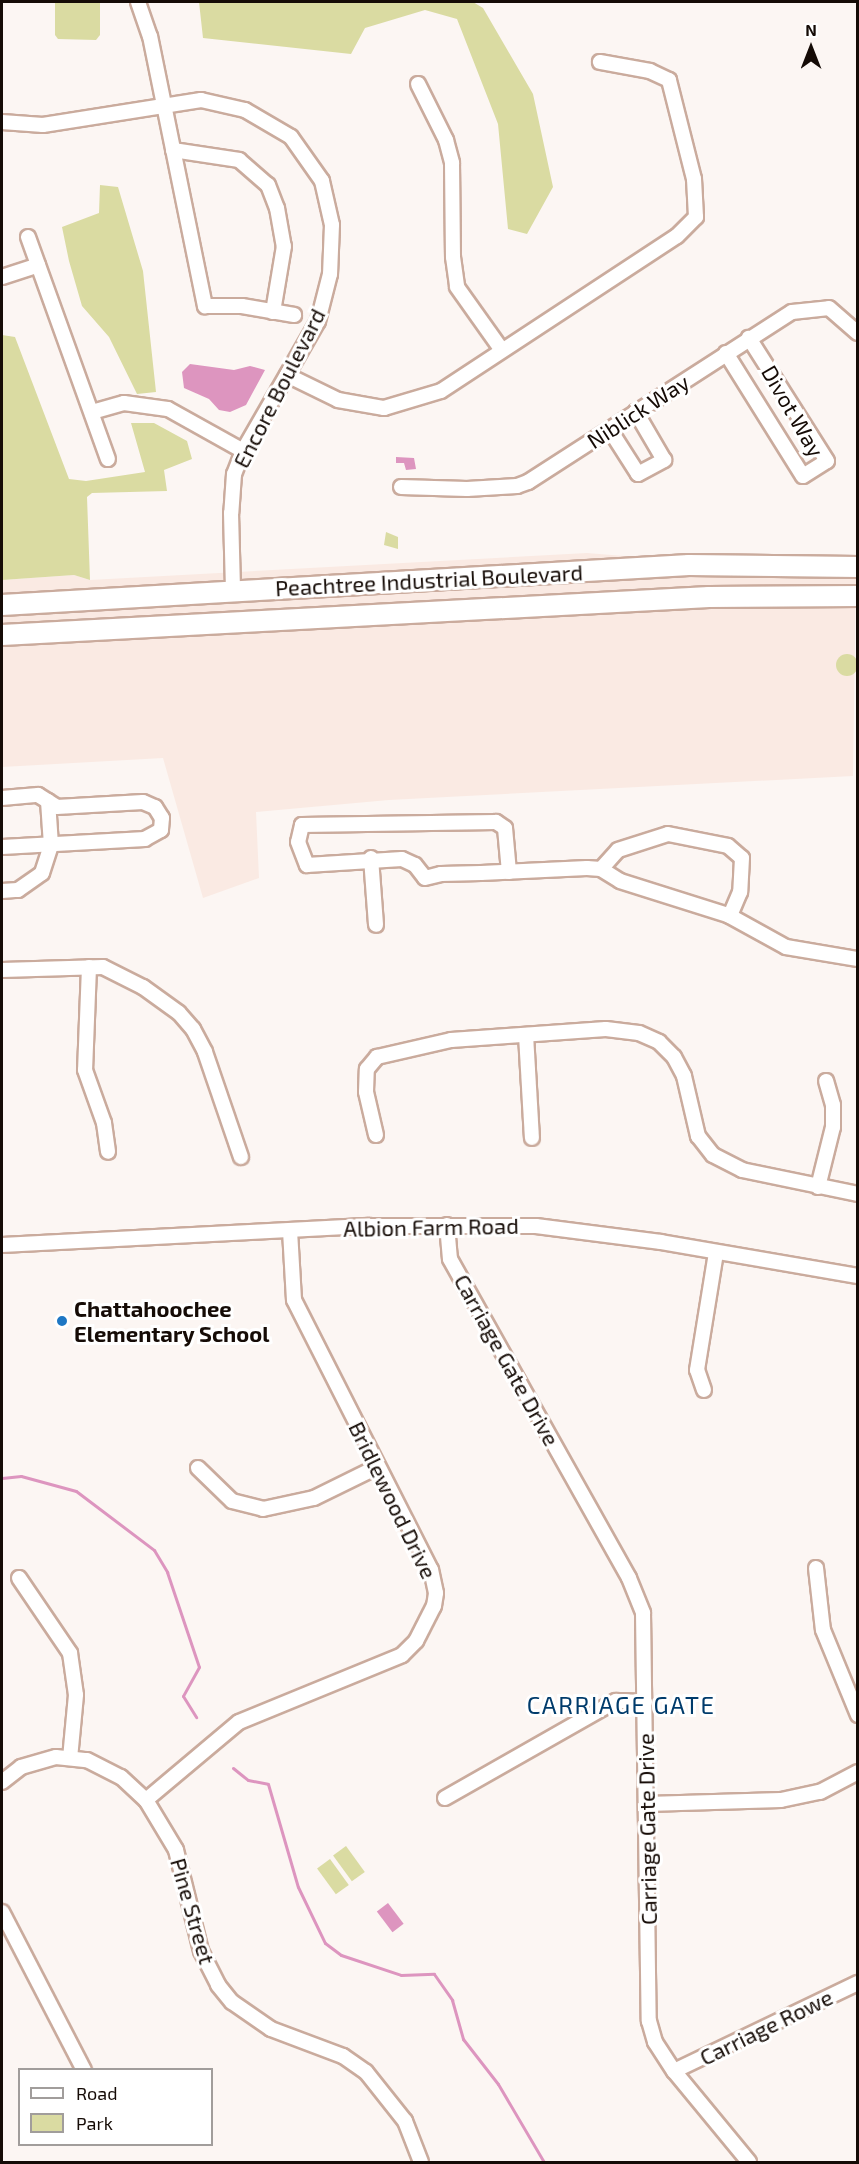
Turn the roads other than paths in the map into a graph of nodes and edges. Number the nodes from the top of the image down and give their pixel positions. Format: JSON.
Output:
{"nodes":[{"id":1,"x":138,"y":2,"type":"edge"},
{"id":2,"x":600,"y":62,"type":"dead end"},
{"id":3,"x":418,"y":84,"type":"dead end"},
{"id":4,"x":164,"y":105,"type":"junction"},
{"id":5,"x":2,"y":122,"type":"edge"},
{"id":6,"x":173,"y":150,"type":"junction"},
{"id":7,"x":28,"y":237,"type":"dead end"},
{"id":8,"x":38,"y":265,"type":"junction"},
{"id":9,"x":2,"y":277,"type":"edge"},
{"id":10,"x":273,"y":312,"type":"junction"},
{"id":11,"x":294,"y":315,"type":"dead end"},
{"id":12,"x":858,"y":333,"type":"edge"},
{"id":13,"x":749,"y":338,"type":"junction"},
{"id":14,"x":501,"y":349,"type":"junction"},
{"id":15,"x":726,"y":353,"type":"junction"},
{"id":16,"x":287,"y":375,"type":"junction"},
{"id":17,"x":92,"y":412,"type":"junction"},
{"id":18,"x":636,"y":412,"type":"junction"},
{"id":19,"x":610,"y":430,"type":"junction"},
{"id":20,"x":243,"y":451,"type":"junction"},
{"id":21,"x":108,"y":459,"type":"dead end"},
{"id":22,"x":401,"y":487,"type":"dead end"},
{"id":23,"x":858,"y":567,"type":"edge"},
{"id":24,"x":234,"y":592,"type":"junction"},
{"id":25,"x":858,"y":596,"type":"edge"},
{"id":26,"x":2,"y":605,"type":"edge"},
{"id":27,"x":2,"y":635,"type":"edge"},
{"id":28,"x":2,"y":798,"type":"edge"},
{"id":29,"x":48,"y":801,"type":"junction"},
{"id":30,"x":51,"y":845,"type":"junction"},
{"id":31,"x":2,"y":848,"type":"edge"},
{"id":32,"x":371,"y":858,"type":"junction"},
{"id":33,"x":601,"y":869,"type":"junction"},
{"id":34,"x":509,"y":872,"type":"junction"},
{"id":35,"x":2,"y":891,"type":"edge"},
{"id":36,"x":730,"y":916,"type":"junction"},
{"id":37,"x":376,"y":925,"type":"dead end"},
{"id":38,"x":858,"y":959,"type":"edge"},
{"id":39,"x":89,"y":967,"type":"junction"},
{"id":40,"x":2,"y":970,"type":"edge"},
{"id":41,"x":526,"y":1035,"type":"junction"},
{"id":42,"x":826,"y":1081,"type":"dead end"},
{"id":43,"x":376,"y":1135,"type":"dead end"},
{"id":44,"x":532,"y":1138,"type":"dead end"},
{"id":45,"x":108,"y":1152,"type":"dead end"},
{"id":46,"x":241,"y":1157,"type":"dead end"},
{"id":47,"x":818,"y":1187,"type":"junction"},
{"id":48,"x":858,"y":1194,"type":"edge"},
{"id":49,"x":447,"y":1225,"type":"junction"},
{"id":50,"x":290,"y":1230,"type":"junction"},
{"id":51,"x":2,"y":1245,"type":"edge"},
{"id":52,"x":716,"y":1253,"type":"junction"},
{"id":53,"x":858,"y":1276,"type":"edge"},
{"id":54,"x":704,"y":1390,"type":"dead end"},
{"id":55,"x":377,"y":1467,"type":"junction"},
{"id":56,"x":198,"y":1468,"type":"dead end"},
{"id":57,"x":816,"y":1568,"type":"dead end"},
{"id":58,"x":19,"y":1578,"type":"dead end"},
{"id":59,"x":645,"y":1702,"type":"junction"},
{"id":60,"x":858,"y":1715,"type":"edge"},
{"id":61,"x":70,"y":1758,"type":"junction"},
{"id":62,"x":858,"y":1772,"type":"edge"},
{"id":63,"x":2,"y":1782,"type":"edge"},
{"id":64,"x":445,"y":1798,"type":"dead end"},
{"id":65,"x":146,"y":1800,"type":"junction"},
{"id":66,"x":647,"y":1804,"type":"junction"},
{"id":67,"x":2,"y":1912,"type":"edge"},
{"id":68,"x":858,"y":1983,"type":"edge"},
{"id":69,"x":83,"y":2068,"type":"edge"},
{"id":70,"x":674,"y":2071,"type":"junction"},
{"id":71,"x":421,"y":2162,"type":"edge"},
{"id":72,"x":749,"y":2163,"type":"edge"}],
"edges":[{"from":1,"to":4,"type":"street"},
{"from":2,"to":14,"type":"street"},
{"from":3,"to":14,"type":"street"},
{"from":4,"to":5,"type":"street","name":"Encore Boulevard"},
{"from":4,"to":6,"type":"street"},
{"from":4,"to":16,"type":"street","name":"Encore Boulevard"},
{"from":6,"to":10,"type":"street"},
{"from":6,"to":10,"type":"street"},
{"from":7,"to":8,"type":"street"},
{"from":8,"to":9,"type":"street"},
{"from":8,"to":17,"type":"street"},
{"from":10,"to":11,"type":"street"},
{"from":12,"to":13,"type":"street","name":"Niblick Way"},
{"from":13,"to":15,"type":"street","name":"Niblick Way"},
{"from":13,"to":15,"type":"street","name":"Divot Way"},
{"from":14,"to":16,"type":"street"},
{"from":15,"to":18,"type":"street","name":"Niblick Way"},
{"from":16,"to":20,"type":"street","name":"Encore Boulevard"},
{"from":17,"to":20,"type":"street"},
{"from":17,"to":21,"type":"street"},
{"from":18,"to":19,"type":"street","name":"Niblick Way"},
{"from":18,"to":19,"type":"street"},
{"from":19,"to":22,"type":"street","name":"Niblick Way"},
{"from":20,"to":24,"type":"street","name":"Encore Boulevard"},
{"from":23,"to":24,"type":"highway","name":"Peachtree Industrial Boulevard"},
{"from":24,"to":26,"type":"highway","name":"Peachtree Industrial Boulevard"},
{"from":25,"to":27,"type":"highway","name":"Peachtree Industrial Boulevard"},
{"from":28,"to":29,"type":"street"},
{"from":29,"to":30,"type":"street"},
{"from":29,"to":30,"type":"street"},
{"from":30,"to":31,"type":"street"},
{"from":30,"to":35,"type":"street"},
{"from":32,"to":34,"type":"street"},
{"from":32,"to":34,"type":"street"},
{"from":32,"to":37,"type":"street"},
{"from":33,"to":34,"type":"street"},
{"from":33,"to":36,"type":"street"},
{"from":33,"to":36,"type":"street"},
{"from":36,"to":38,"type":"street"},
{"from":39,"to":40,"type":"street"},
{"from":39,"to":45,"type":"street"},
{"from":39,"to":46,"type":"street"},
{"from":41,"to":43,"type":"street"},
{"from":41,"to":44,"type":"street"},
{"from":41,"to":47,"type":"street"},
{"from":42,"to":47,"type":"street"},
{"from":47,"to":48,"type":"street"},
{"from":49,"to":50,"type":"street","name":"Albion Farm Road"},
{"from":49,"to":52,"type":"street","name":"Albion Farm Road"},
{"from":49,"to":59,"type":"street","name":"Carriage Gate Drive"},
{"from":50,"to":51,"type":"street","name":"Albion Farm Road"},
{"from":50,"to":55,"type":"street","name":"Bridlewood Drive"},
{"from":52,"to":53,"type":"street","name":"Albion Farm Road"},
{"from":52,"to":54,"type":"street"},
{"from":55,"to":56,"type":"street"},
{"from":55,"to":65,"type":"street","name":"Bridlewood Drive"},
{"from":57,"to":60,"type":"street"},
{"from":58,"to":61,"type":"street"},
{"from":59,"to":64,"type":"street"},
{"from":59,"to":66,"type":"street","name":"Carriage Gate Drive"},
{"from":61,"to":63,"type":"street","name":"Pine Street"},
{"from":61,"to":65,"type":"street","name":"Pine Street"},
{"from":62,"to":66,"type":"street"},
{"from":65,"to":71,"type":"street","name":"Pine Street"},
{"from":66,"to":70,"type":"street","name":"Carriage Gate Drive"},
{"from":67,"to":69,"type":"street"},
{"from":68,"to":70,"type":"street","name":"Carriage Rowe"},
{"from":70,"to":72,"type":"street","name":"Carriage Gate Drive"}]}
